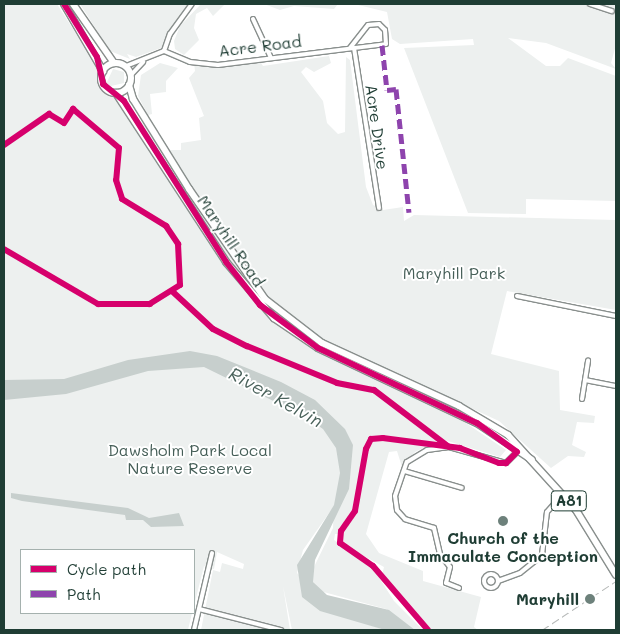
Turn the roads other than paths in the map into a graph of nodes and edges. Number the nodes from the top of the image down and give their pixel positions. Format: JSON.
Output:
{"nodes":[{"id":1,"x":64,"y":4,"type":"edge"},
{"id":2,"x":73,"y":4,"type":"edge"},
{"id":3,"x":192,"y":4,"type":"edge"},
{"id":4,"x":590,"y":4,"type":"edge"},
{"id":5,"x":612,"y":11,"type":"dead end"},
{"id":6,"x":253,"y":19,"type":"dead end"},
{"id":7,"x":352,"y":48,"type":"junction"},
{"id":8,"x":164,"y":51,"type":"junction"},
{"id":9,"x":271,"y":58,"type":"junction"},
{"id":10,"x":114,"y":62,"type":"junction"},
{"id":11,"x":143,"y":62,"type":"junction"},
{"id":12,"x":126,"y":66,"type":"junction"},
{"id":13,"x":103,"y":71,"type":"junction"},
{"id":14,"x":131,"y":75,"type":"junction"},
{"id":15,"x":129,"y":85,"type":"junction"},
{"id":16,"x":116,"y":93,"type":"junction"},
{"id":17,"x":379,"y":208,"type":"dead end"},
{"id":18,"x":517,"y":296,"type":"dead end"},
{"id":19,"x":616,"y":316,"type":"edge"},
{"id":20,"x":588,"y":360,"type":"dead end"},
{"id":21,"x":381,"y":374,"type":"junction"},
{"id":22,"x":585,"y":380,"type":"junction"},
{"id":23,"x":616,"y":386,"type":"edge"},
{"id":24,"x":582,"y":399,"type":"dead end"},
{"id":25,"x":520,"y":449,"type":"junction"},
{"id":26,"x":404,"y":471,"type":"junction"},
{"id":27,"x":462,"y":488,"type":"dead end"},
{"id":28,"x":564,"y":494,"type":"junction"},
{"id":29,"x":212,"y":553,"type":"dead end"},
{"id":30,"x":616,"y":574,"type":"edge"},
{"id":31,"x":498,"y":581,"type":"dead end"},
{"id":32,"x":459,"y":588,"type":"dead end"},
{"id":33,"x":199,"y":609,"type":"junction"},
{"id":34,"x":265,"y":628,"type":"edge"},
{"id":35,"x":194,"y":630,"type":"edge"},
{"id":36,"x":281,"y":630,"type":"edge"}],
"edges":[{"from":1,"to":13,"type":"main road","number":"A81"},
{"from":2,"to":10,"type":"main road"},
{"from":3,"to":8,"type":"street"},
{"from":4,"to":5,"type":"street"},
{"from":6,"to":9,"type":"street"},
{"from":7,"to":7,"type":"street","name":"Acre Road"},
{"from":7,"to":9,"type":"street","name":"Acre Road"},
{"from":7,"to":17,"type":"street","name":"Acre Drive"},
{"from":8,"to":9,"type":"street","name":"Acre Road"},
{"from":8,"to":11,"type":"street"},
{"from":10,"to":12,"type":"main road"},
{"from":10,"to":13,"type":"main road"},
{"from":11,"to":12,"type":"street"},
{"from":11,"to":14,"type":"street"},
{"from":12,"to":14,"type":"main road"},
{"from":13,"to":16,"type":"main road","number":"A81"},
{"from":14,"to":15,"type":"main road"},
{"from":15,"to":16,"type":"main road"},
{"from":15,"to":21,"type":"main road","name":"Maryhill Road","number":"A81"},
{"from":16,"to":21,"type":"main road","name":"Maryhill Road","number":"A81"},
{"from":18,"to":19,"type":"street"},
{"from":20,"to":22,"type":"street"},
{"from":21,"to":25,"type":"main road","name":"Maryhill Road","number":"A81"},
{"from":22,"to":23,"type":"street"},
{"from":22,"to":24,"type":"street"},
{"from":25,"to":26,"type":"street"},
{"from":25,"to":28,"type":"main road","name":"Maryhill Road","number":"A81"},
{"from":26,"to":27,"type":"street"},
{"from":26,"to":32,"type":"street"},
{"from":28,"to":30,"type":"main road","name":"Maryhill Road","number":"A81"},
{"from":28,"to":31,"type":"street"},
{"from":29,"to":33,"type":"street"},
{"from":33,"to":34,"type":"street"},
{"from":33,"to":35,"type":"street"},
{"from":34,"to":36,"type":"street"}]}
